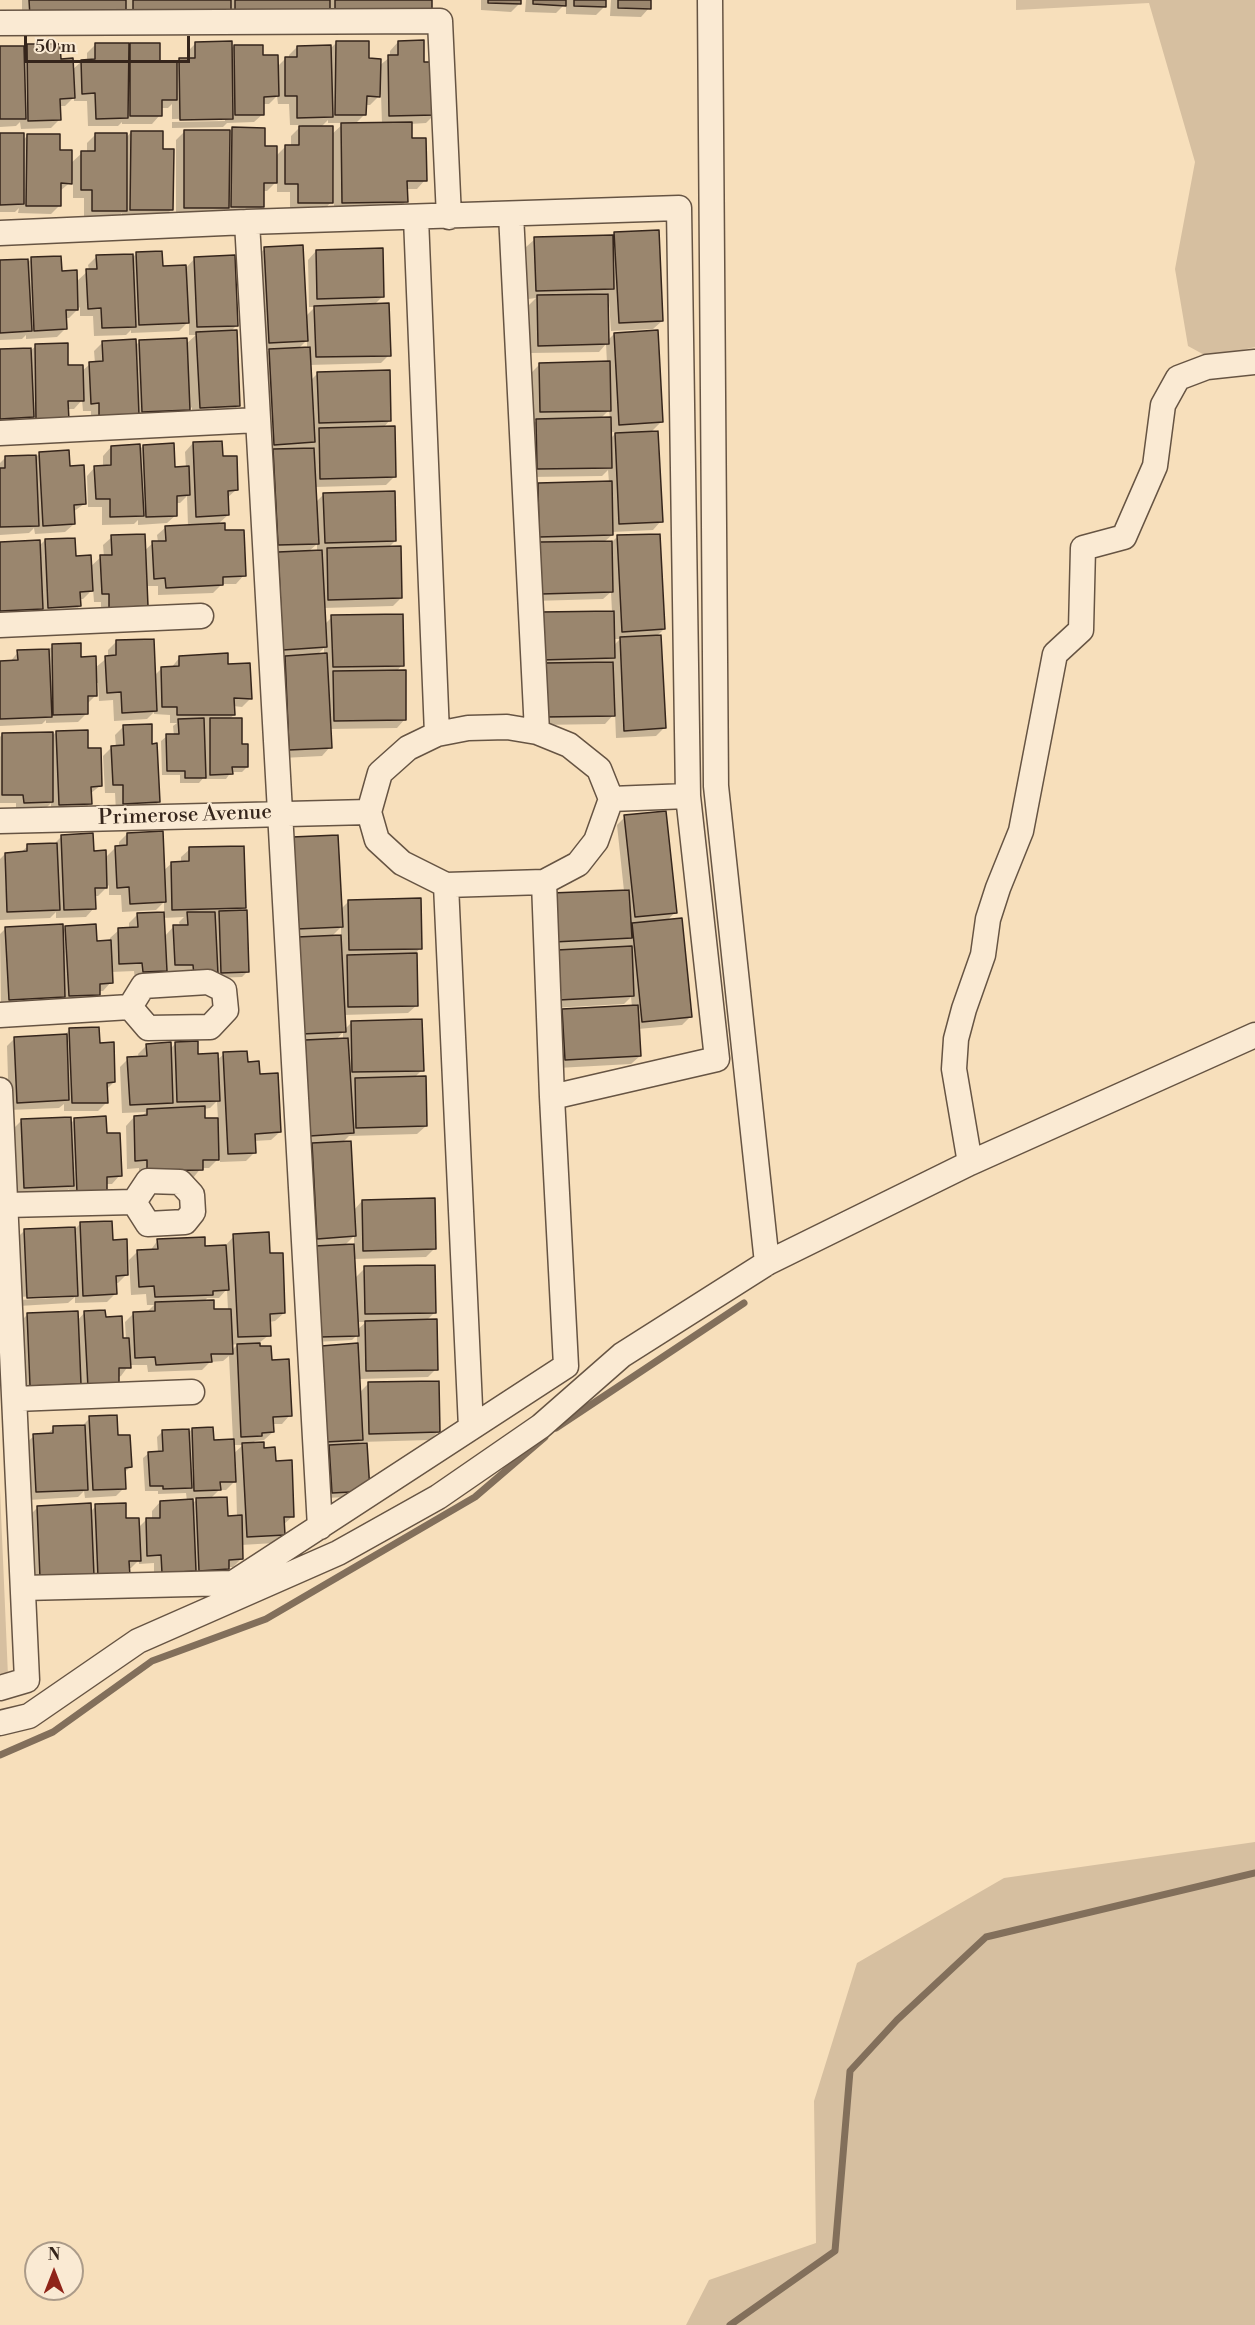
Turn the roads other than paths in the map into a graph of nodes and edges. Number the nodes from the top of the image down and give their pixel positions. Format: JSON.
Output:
{"nodes":[{"id":1,"x":710,"y":0,"type":"edge"},
{"id":2,"x":0,"y":23,"type":"edge"},
{"id":3,"x":511,"y":214,"type":"junction"},
{"id":4,"x":448,"y":217,"type":"junction"},
{"id":5,"x":416,"y":218,"type":"junction"},
{"id":6,"x":247,"y":222,"type":"junction"},
{"id":7,"x":0,"y":233,"type":"edge"},
{"id":8,"x":1255,"y":362,"type":"edge"},
{"id":9,"x":258,"y":420,"type":"junction"},
{"id":10,"x":0,"y":433,"type":"edge"},
{"id":11,"x":201,"y":616,"type":"dead end"},
{"id":12,"x":0,"y":625,"type":"edge"},
{"id":13,"x":537,"y":732,"type":"junction"},
{"id":14,"x":436,"y":734,"type":"junction"},
{"id":15,"x":688,"y":796,"type":"junction"},
{"id":16,"x":611,"y":799,"type":"junction"},
{"id":17,"x":369,"y":812,"type":"junction"},
{"id":18,"x":279,"y":813,"type":"junction"},
{"id":19,"x":0,"y":821,"type":"edge"},
{"id":20,"x":544,"y":882,"type":"junction"},
{"id":21,"x":446,"y":885,"type":"junction"},
{"id":22,"x":130,"y":1007,"type":"dead end"},
{"id":23,"x":0,"y":1015,"type":"edge"},
{"id":24,"x":1255,"y":1035,"type":"edge"},
{"id":25,"x":0,"y":1090,"type":"edge"},
{"id":26,"x":552,"y":1097,"type":"junction"},
{"id":27,"x":970,"y":1163,"type":"junction"},
{"id":28,"x":134,"y":1203,"type":"dead end"},
{"id":29,"x":6,"y":1205,"type":"junction"},
{"id":30,"x":767,"y":1263,"type":"junction"},
{"id":31,"x":192,"y":1392,"type":"dead end"},
{"id":32,"x":15,"y":1399,"type":"junction"},
{"id":33,"x":471,"y":1428,"type":"junction"},
{"id":34,"x":320,"y":1527,"type":"junction"},
{"id":35,"x":23,"y":1588,"type":"junction"},
{"id":36,"x":0,"y":1688,"type":"edge"},
{"id":37,"x":0,"y":1723,"type":"edge"}],
"edges":[{"from":1,"to":30,"type":"street"},
{"from":2,"to":4,"type":"street"},
{"from":3,"to":4,"type":"street"},
{"from":3,"to":13,"type":"street"},
{"from":3,"to":15,"type":"street"},
{"from":4,"to":5,"type":"street"},
{"from":5,"to":6,"type":"street"},
{"from":5,"to":14,"type":"street"},
{"from":6,"to":7,"type":"street"},
{"from":6,"to":9,"type":"street"},
{"from":8,"to":27,"type":"street"},
{"from":9,"to":10,"type":"street"},
{"from":9,"to":18,"type":"street"},
{"from":11,"to":12,"type":"street"},
{"from":13,"to":14,"type":"street"},
{"from":13,"to":16,"type":"street"},
{"from":14,"to":17,"type":"street"},
{"from":15,"to":16,"type":"street"},
{"from":15,"to":26,"type":"street"},
{"from":16,"to":20,"type":"street"},
{"from":17,"to":18,"type":"street","name":"Primerose Avenue"},
{"from":17,"to":21,"type":"street"},
{"from":18,"to":19,"type":"street","name":"Primerose Avenue"},
{"from":18,"to":34,"type":"street"},
{"from":20,"to":21,"type":"street"},
{"from":20,"to":26,"type":"street"},
{"from":21,"to":33,"type":"street"},
{"from":22,"to":23,"type":"street"},
{"from":24,"to":27,"type":"street"},
{"from":25,"to":29,"type":"street"},
{"from":26,"to":33,"type":"street"},
{"from":27,"to":30,"type":"street"},
{"from":28,"to":29,"type":"street"},
{"from":29,"to":32,"type":"street"},
{"from":30,"to":37,"type":"street"},
{"from":31,"to":32,"type":"street"},
{"from":32,"to":35,"type":"street"},
{"from":33,"to":34,"type":"street"},
{"from":34,"to":35,"type":"street"},
{"from":35,"to":36,"type":"street"}]}
